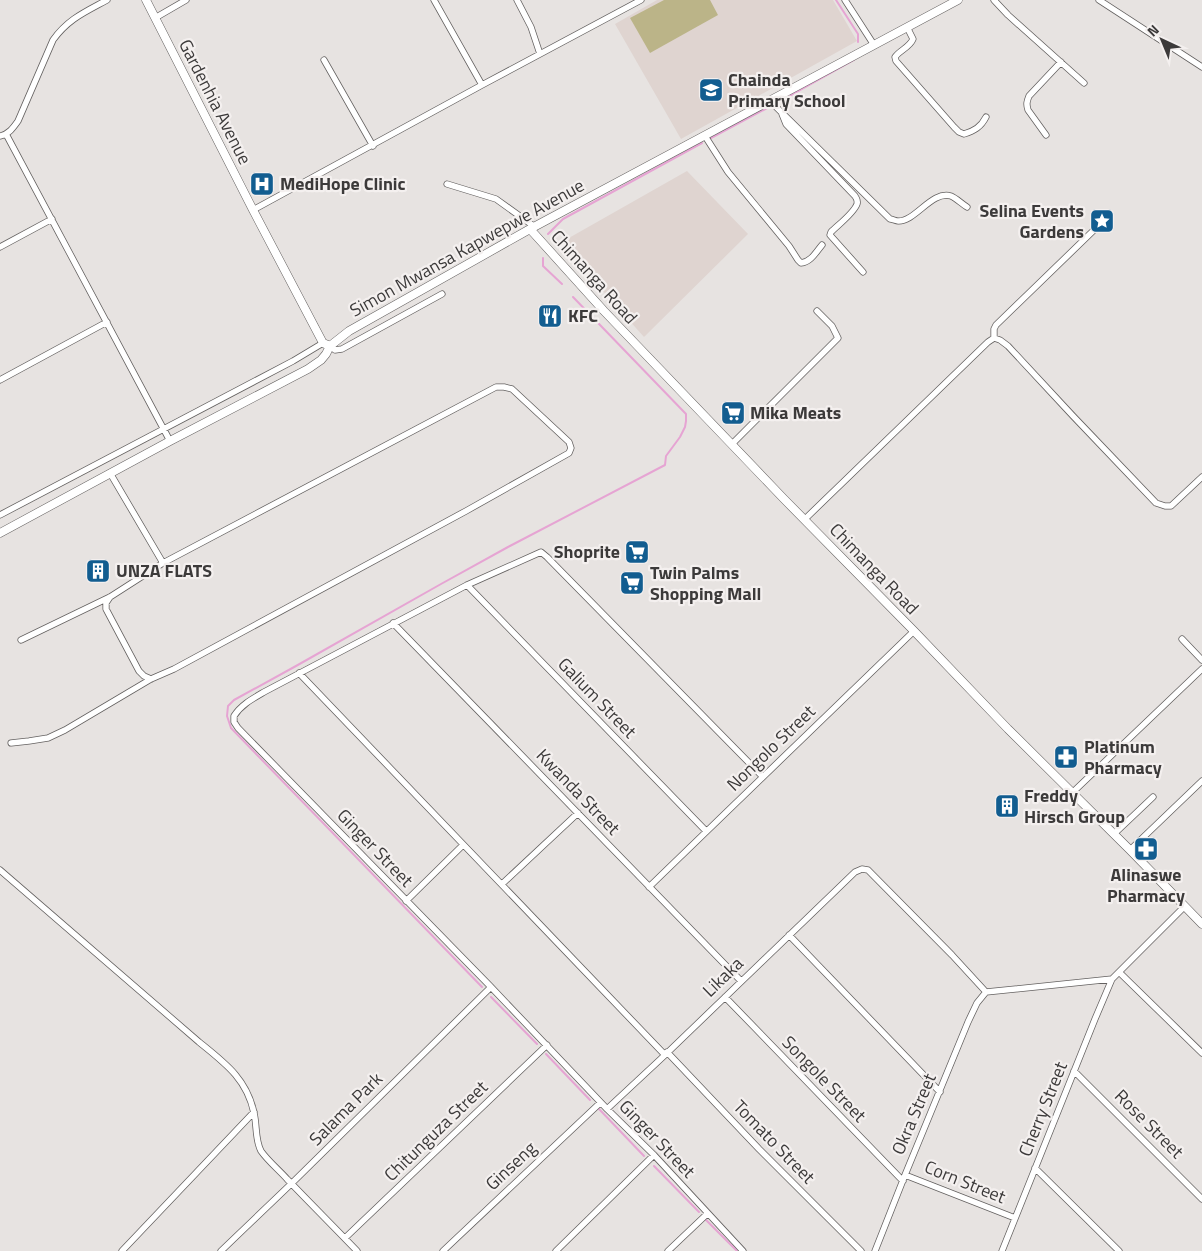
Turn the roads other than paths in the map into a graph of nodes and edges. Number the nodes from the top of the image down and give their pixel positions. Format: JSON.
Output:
{"nodes":[{"id":1,"x":107,"y":0,"type":"edge"},
{"id":2,"x":146,"y":0,"type":"edge"},
{"id":3,"x":186,"y":0,"type":"edge"},
{"id":4,"x":434,"y":0,"type":"edge"},
{"id":5,"x":517,"y":0,"type":"edge"},
{"id":6,"x":641,"y":0,"type":"edge"},
{"id":7,"x":845,"y":0,"type":"edge"},
{"id":8,"x":958,"y":0,"type":"edge"},
{"id":9,"x":994,"y":0,"type":"edge"},
{"id":10,"x":1100,"y":0,"type":"edge"},
{"id":11,"x":155,"y":18,"type":"junction"},
{"id":12,"x":907,"y":27,"type":"junction"},
{"id":13,"x":874,"y":45,"type":"junction"},
{"id":14,"x":540,"y":54,"type":"junction"},
{"id":15,"x":324,"y":60,"type":"dead end"},
{"id":16,"x":1061,"y":62,"type":"junction"},
{"id":17,"x":1202,"y":67,"type":"edge"},
{"id":18,"x":1084,"y":83,"type":"dead end"},
{"id":19,"x":482,"y":85,"type":"junction"},
{"id":20,"x":770,"y":101,"type":"junction"},
{"id":21,"x":782,"y":112,"type":"junction"},
{"id":22,"x":986,"y":117,"type":"dead end"},
{"id":23,"x":3,"y":135,"type":"edge"},
{"id":24,"x":705,"y":136,"type":"junction"},
{"id":25,"x":1046,"y":136,"type":"dead end"},
{"id":26,"x":372,"y":146,"type":"junction"},
{"id":27,"x":447,"y":184,"type":"dead end"},
{"id":28,"x":968,"y":207,"type":"dead end"},
{"id":29,"x":253,"y":210,"type":"junction"},
{"id":30,"x":52,"y":219,"type":"junction"},
{"id":31,"x":532,"y":228,"type":"junction"},
{"id":32,"x":1092,"y":231,"type":"dead end"},
{"id":33,"x":822,"y":245,"type":"dead end"},
{"id":34,"x":0,"y":247,"type":"edge"},
{"id":35,"x":863,"y":272,"type":"dead end"},
{"id":36,"x":442,"y":294,"type":"dead end"},
{"id":37,"x":817,"y":311,"type":"dead end"},
{"id":38,"x":107,"y":322,"type":"junction"},
{"id":39,"x":994,"y":338,"type":"junction"},
{"id":40,"x":327,"y":344,"type":"junction"},
{"id":41,"x":0,"y":380,"type":"edge"},
{"id":42,"x":164,"y":429,"type":"junction"},
{"id":43,"x":170,"y":441,"type":"junction"},
{"id":44,"x":732,"y":444,"type":"junction"},
{"id":45,"x":110,"y":474,"type":"junction"},
{"id":46,"x":1202,"y":477,"type":"edge"},
{"id":47,"x":0,"y":515,"type":"edge"},
{"id":48,"x":805,"y":519,"type":"junction"},
{"id":49,"x":0,"y":533,"type":"edge"},
{"id":50,"x":163,"y":563,"type":"junction"},
{"id":51,"x":466,"y":585,"type":"junction"},
{"id":52,"x":110,"y":597,"type":"junction"},
{"id":53,"x":393,"y":623,"type":"junction"},
{"id":54,"x":914,"y":631,"type":"junction"},
{"id":55,"x":1182,"y":639,"type":"dead end"},
{"id":56,"x":21,"y":640,"type":"dead end"},
{"id":57,"x":1202,"y":660,"type":"edge"},
{"id":58,"x":1202,"y":669,"type":"edge"},
{"id":59,"x":299,"y":673,"type":"junction"},
{"id":60,"x":151,"y":679,"type":"junction"},
{"id":61,"x":10,"y":743,"type":"dead end"},
{"id":62,"x":763,"y":777,"type":"junction"},
{"id":63,"x":1202,"y":781,"type":"edge"},
{"id":64,"x":1072,"y":793,"type":"junction"},
{"id":65,"x":1153,"y":797,"type":"dead end"},
{"id":66,"x":578,"y":813,"type":"junction"},
{"id":67,"x":706,"y":832,"type":"junction"},
{"id":68,"x":1114,"y":834,"type":"junction"},
{"id":69,"x":463,"y":844,"type":"junction"},
{"id":70,"x":1130,"y":850,"type":"junction"},
{"id":71,"x":0,"y":870,"type":"edge"},
{"id":72,"x":502,"y":884,"type":"junction"},
{"id":73,"x":649,"y":887,"type":"junction"},
{"id":74,"x":406,"y":901,"type":"junction"},
{"id":75,"x":1184,"y":907,"type":"junction"},
{"id":76,"x":1202,"y":924,"type":"edge"},
{"id":77,"x":789,"y":935,"type":"junction"},
{"id":78,"x":1119,"y":972,"type":"junction"},
{"id":79,"x":1112,"y":979,"type":"junction"},
{"id":80,"x":741,"y":982,"type":"junction"},
{"id":81,"x":491,"y":987,"type":"junction"},
{"id":82,"x":986,"y":992,"type":"junction"},
{"id":83,"x":725,"y":997,"type":"junction"},
{"id":84,"x":547,"y":1045,"type":"junction"},
{"id":85,"x":1202,"y":1053,"type":"edge"},
{"id":86,"x":666,"y":1054,"type":"junction"},
{"id":87,"x":1074,"y":1071,"type":"junction"},
{"id":88,"x":940,"y":1092,"type":"junction"},
{"id":89,"x":600,"y":1102,"type":"junction"},
{"id":90,"x":607,"y":1109,"type":"junction"},
{"id":91,"x":254,"y":1112,"type":"junction"},
{"id":92,"x":654,"y":1155,"type":"junction"},
{"id":93,"x":1035,"y":1168,"type":"junction"},
{"id":94,"x":905,"y":1175,"type":"junction"},
{"id":95,"x":902,"y":1181,"type":"junction"},
{"id":96,"x":292,"y":1184,"type":"junction"},
{"id":97,"x":1202,"y":1199,"type":"edge"},
{"id":98,"x":707,"y":1214,"type":"junction"},
{"id":99,"x":1015,"y":1218,"type":"junction"},
{"id":100,"x":345,"y":1238,"type":"junction"},
{"id":101,"x":122,"y":1251,"type":"edge"},
{"id":102,"x":221,"y":1251,"type":"edge"},
{"id":103,"x":358,"y":1251,"type":"edge"},
{"id":104,"x":444,"y":1251,"type":"edge"},
{"id":105,"x":556,"y":1251,"type":"edge"},
{"id":106,"x":668,"y":1251,"type":"edge"},
{"id":107,"x":743,"y":1251,"type":"edge"},
{"id":108,"x":861,"y":1251,"type":"edge"},
{"id":109,"x":875,"y":1251,"type":"edge"},
{"id":110,"x":1002,"y":1251,"type":"edge"},
{"id":111,"x":1119,"y":1251,"type":"edge"}],
"edges":[{"from":1,"to":23,"type":"street"},
{"from":2,"to":11,"type":"main road","name":"Gardenhia Avenue"},
{"from":3,"to":11,"type":"street"},
{"from":4,"to":19,"type":"street"},
{"from":5,"to":14,"type":"street"},
{"from":6,"to":14,"type":"street"},
{"from":7,"to":13,"type":"street"},
{"from":8,"to":12,"type":"main road","name":"Simon Mwansa Kapwepwe Avenue"},
{"from":9,"to":16,"type":"street"},
{"from":10,"to":17,"type":"street"},
{"from":11,"to":29,"type":"main road","name":"Gardenhia Avenue"},
{"from":12,"to":13,"type":"main road","name":"Simon Mwansa Kapwepwe Avenue"},
{"from":12,"to":22,"type":"street"},
{"from":13,"to":20,"type":"main road","name":"Simon Mwansa Kapwepwe Avenue"},
{"from":14,"to":19,"type":"street"},
{"from":15,"to":26,"type":"street"},
{"from":16,"to":18,"type":"street"},
{"from":16,"to":25,"type":"street"},
{"from":19,"to":26,"type":"street"},
{"from":20,"to":21,"type":"street"},
{"from":20,"to":24,"type":"main road","name":"Simon Mwansa Kapwepwe Avenue"},
{"from":21,"to":28,"type":"street"},
{"from":21,"to":35,"type":"street"},
{"from":23,"to":30,"type":"street"},
{"from":24,"to":31,"type":"main road","name":"Simon Mwansa Kapwepwe Avenue"},
{"from":24,"to":33,"type":"street"},
{"from":26,"to":29,"type":"street"},
{"from":27,"to":31,"type":"street"},
{"from":29,"to":40,"type":"main road","name":"Gardenhia Avenue"},
{"from":30,"to":34,"type":"street"},
{"from":30,"to":38,"type":"street"},
{"from":31,"to":40,"type":"main road","name":"Simon Mwansa Kapwepwe Avenue"},
{"from":31,"to":44,"type":"main road","name":"Chimanga Road"},
{"from":32,"to":39,"type":"street"},
{"from":36,"to":40,"type":"street"},
{"from":37,"to":44,"type":"street"},
{"from":38,"to":41,"type":"street"},
{"from":38,"to":42,"type":"street"},
{"from":39,"to":46,"type":"street"},
{"from":39,"to":48,"type":"street"},
{"from":40,"to":42,"type":"street"},
{"from":40,"to":43,"type":"main road","name":"Simon Mwansa Kapwepwe Avenue"},
{"from":42,"to":43,"type":"street"},
{"from":42,"to":47,"type":"street"},
{"from":43,"to":45,"type":"main road","name":"Simon Mwansa Kapwepwe Avenue"},
{"from":44,"to":48,"type":"main road","name":"Chimanga Road"},
{"from":45,"to":49,"type":"main road","name":"Simon Mwansa Kapwepwe Avenue"},
{"from":45,"to":50,"type":"street"},
{"from":48,"to":54,"type":"main road","name":"Chimanga Road"},
{"from":50,"to":52,"type":"street"},
{"from":50,"to":60,"type":"street"},
{"from":51,"to":53,"type":"street","name":"Ginger Street"},
{"from":51,"to":62,"type":"street","name":"Ginger Street"},
{"from":51,"to":67,"type":"street","name":"Galium Street"},
{"from":52,"to":56,"type":"street"},
{"from":52,"to":60,"type":"street"},
{"from":53,"to":59,"type":"street","name":"Ginger Street"},
{"from":53,"to":66,"type":"street","name":"Kwanda Street"},
{"from":54,"to":62,"type":"street","name":"Nongolo Street"},
{"from":54,"to":64,"type":"main road","name":"Chimanga Road"},
{"from":55,"to":57,"type":"street"},
{"from":58,"to":64,"type":"street"},
{"from":59,"to":69,"type":"street","name":"Tomato Street"},
{"from":59,"to":74,"type":"street","name":"Ginger Street"},
{"from":60,"to":61,"type":"street"},
{"from":62,"to":67,"type":"street","name":"Nongolo Street"},
{"from":63,"to":70,"type":"street"},
{"from":64,"to":68,"type":"main road","name":"Chimanga Road"},
{"from":65,"to":68,"type":"street"},
{"from":66,"to":72,"type":"street"},
{"from":66,"to":73,"type":"street","name":"Kwanda Street"},
{"from":67,"to":73,"type":"street","name":"Nongolo Street"},
{"from":68,"to":70,"type":"main road","name":"Chimanga Road"},
{"from":69,"to":72,"type":"street","name":"Tomato Street"},
{"from":69,"to":74,"type":"street"},
{"from":70,"to":75,"type":"main road","name":"Chimanga Road"},
{"from":71,"to":91,"type":"street"},
{"from":72,"to":86,"type":"street","name":"Tomato Street"},
{"from":73,"to":80,"type":"street","name":"Kwanda Street"},
{"from":74,"to":81,"type":"street","name":"Ginger Street"},
{"from":75,"to":76,"type":"main road","name":"Chimanga Road"},
{"from":75,"to":78,"type":"street"},
{"from":77,"to":80,"type":"street","name":"Likaka"},
{"from":77,"to":82,"type":"street","name":"Likaka"},
{"from":77,"to":88,"type":"street"},
{"from":78,"to":79,"type":"street"},
{"from":78,"to":85,"type":"street"},
{"from":79,"to":82,"type":"street"},
{"from":79,"to":87,"type":"street","name":"Cherry Street"},
{"from":80,"to":83,"type":"street","name":"Likaka"},
{"from":81,"to":84,"type":"street","name":"Ginger Street"},
{"from":81,"to":96,"type":"street","name":"Salama Park"},
{"from":82,"to":88,"type":"street","name":"Okra Street"},
{"from":83,"to":86,"type":"street","name":"Likaka"},
{"from":83,"to":95,"type":"street","name":"Songole Street"},
{"from":84,"to":89,"type":"street","name":"Ginger Street"},
{"from":84,"to":100,"type":"street","name":"Chitunguza Street"},
{"from":86,"to":90,"type":"street","name":"Likaka"},
{"from":86,"to":108,"type":"street","name":"Tomato Street"},
{"from":87,"to":93,"type":"street","name":"Cherry Street"},
{"from":87,"to":97,"type":"street","name":"Rose Street"},
{"from":88,"to":94,"type":"street","name":"Okra Street"},
{"from":89,"to":90,"type":"street","name":"Ginger Street"},
{"from":89,"to":104,"type":"street","name":"Ginseng"},
{"from":90,"to":92,"type":"street","name":"Ginger Street"},
{"from":91,"to":96,"type":"street"},
{"from":91,"to":101,"type":"street"},
{"from":92,"to":98,"type":"street","name":"Ginger Street"},
{"from":92,"to":105,"type":"street"},
{"from":93,"to":99,"type":"street","name":"Cherry Street"},
{"from":93,"to":111,"type":"street"},
{"from":94,"to":95,"type":"street","name":"Okra Street"},
{"from":94,"to":99,"type":"street","name":"Corn Street"},
{"from":95,"to":109,"type":"street","name":"Okra Street"},
{"from":96,"to":100,"type":"street"},
{"from":96,"to":102,"type":"street","name":"Salama Park"},
{"from":98,"to":106,"type":"street"},
{"from":98,"to":107,"type":"street","name":"Ginger Street"},
{"from":99,"to":110,"type":"street","name":"Cherry Street"},
{"from":100,"to":103,"type":"street"}]}
